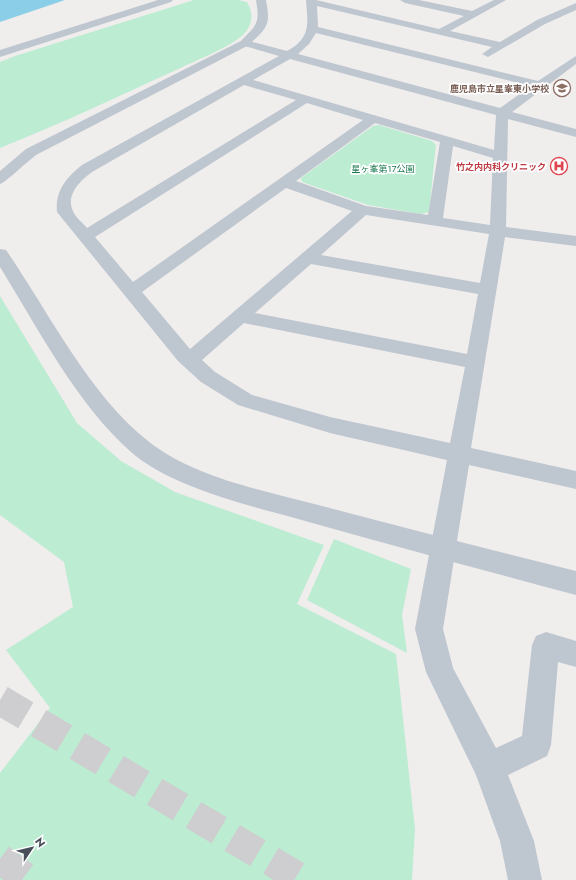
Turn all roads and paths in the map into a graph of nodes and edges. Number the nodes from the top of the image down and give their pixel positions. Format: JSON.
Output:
{"nodes":[{"id":1,"x":168,"y":0,"type":"edge"},
{"id":2,"x":261,"y":0,"type":"edge"},
{"id":3,"x":405,"y":0,"type":"edge"},
{"id":4,"x":501,"y":0,"type":"edge"},
{"id":5,"x":311,"y":1,"type":"edge"},
{"id":6,"x":576,"y":6,"type":"edge"},
{"id":7,"x":471,"y":14,"type":"junction"},
{"id":8,"x":313,"y":29,"type":"junction"},
{"id":9,"x":441,"y":32,"type":"junction"},
{"id":10,"x":245,"y":43,"type":"junction"},
{"id":11,"x":501,"y":46,"type":"junction"},
{"id":12,"x":0,"y":54,"type":"edge"},
{"id":13,"x":290,"y":55,"type":"junction"},
{"id":14,"x":576,"y":59,"type":"edge"},
{"id":15,"x":467,"y":67,"type":"junction"},
{"id":16,"x":244,"y":81,"type":"junction"},
{"id":17,"x":540,"y":85,"type":"junction"},
{"id":18,"x":306,"y":99,"type":"junction"},
{"id":19,"x":502,"y":113,"type":"junction"},
{"id":20,"x":373,"y":119,"type":"junction"},
{"id":21,"x":576,"y":133,"type":"edge"},
{"id":22,"x":447,"y":140,"type":"junction"},
{"id":23,"x":501,"y":156,"type":"junction"},
{"id":24,"x":0,"y":180,"type":"edge"},
{"id":25,"x":284,"y":182,"type":"junction"},
{"id":26,"x":364,"y":210,"type":"junction"},
{"id":27,"x":435,"y":221,"type":"junction"},
{"id":28,"x":498,"y":231,"type":"junction"},
{"id":29,"x":86,"y":236,"type":"junction"},
{"id":30,"x":576,"y":242,"type":"edge"},
{"id":31,"x":0,"y":254,"type":"edge"},
{"id":32,"x":307,"y":258,"type":"junction"},
{"id":33,"x":488,"y":290,"type":"junction"},
{"id":34,"x":132,"y":291,"type":"junction"},
{"id":35,"x":240,"y":316,"type":"junction"},
{"id":36,"x":189,"y":360,"type":"junction"},
{"id":37,"x":475,"y":362,"type":"junction"},
{"id":38,"x":460,"y":454,"type":"junction"},
{"id":39,"x":576,"y":480,"type":"edge"},
{"id":40,"x":443,"y":549,"type":"junction"},
{"id":41,"x":576,"y":583,"type":"edge"},
{"id":42,"x":576,"y":654,"type":"edge"},
{"id":43,"x":490,"y":768,"type":"junction"},
{"id":44,"x":525,"y":880,"type":"edge"}],
"edges":[{"from":1,"to":12,"type":"street"},
{"from":2,"to":10,"type":"street"},
{"from":3,"to":7,"type":"street"},
{"from":4,"to":7,"type":"street"},
{"from":5,"to":8,"type":"street"},
{"from":5,"to":9,"type":"street"},
{"from":6,"to":11,"type":"street"},
{"from":7,"to":9,"type":"street"},
{"from":8,"to":13,"type":"street"},
{"from":8,"to":15,"type":"street"},
{"from":9,"to":11,"type":"street"},
{"from":10,"to":13,"type":"street"},
{"from":10,"to":24,"type":"street"},
{"from":11,"to":15,"type":"street"},
{"from":13,"to":16,"type":"street"},
{"from":13,"to":19,"type":"street"},
{"from":14,"to":17,"type":"street"},
{"from":15,"to":17,"type":"street"},
{"from":16,"to":18,"type":"street"},
{"from":16,"to":29,"type":"street"},
{"from":17,"to":19,"type":"street"},
{"from":18,"to":20,"type":"street"},
{"from":18,"to":29,"type":"street"},
{"from":19,"to":21,"type":"street"},
{"from":19,"to":23,"type":"street"},
{"from":20,"to":22,"type":"street"},
{"from":20,"to":25,"type":"street"},
{"from":22,"to":23,"type":"street"},
{"from":22,"to":27,"type":"street"},
{"from":23,"to":28,"type":"street"},
{"from":25,"to":26,"type":"street"},
{"from":25,"to":34,"type":"street"},
{"from":26,"to":27,"type":"street"},
{"from":26,"to":32,"type":"street"},
{"from":27,"to":28,"type":"street"},
{"from":28,"to":30,"type":"street"},
{"from":28,"to":33,"type":"street"},
{"from":29,"to":34,"type":"street"},
{"from":31,"to":40,"type":"street"},
{"from":32,"to":33,"type":"street"},
{"from":32,"to":35,"type":"street"},
{"from":33,"to":37,"type":"street"},
{"from":34,"to":36,"type":"street"},
{"from":35,"to":36,"type":"street"},
{"from":35,"to":37,"type":"street"},
{"from":36,"to":38,"type":"street"},
{"from":37,"to":38,"type":"street"},
{"from":38,"to":39,"type":"street"},
{"from":38,"to":40,"type":"street"},
{"from":40,"to":41,"type":"street"},
{"from":40,"to":43,"type":"street"},
{"from":42,"to":43,"type":"street"},
{"from":43,"to":44,"type":"street"}]}
